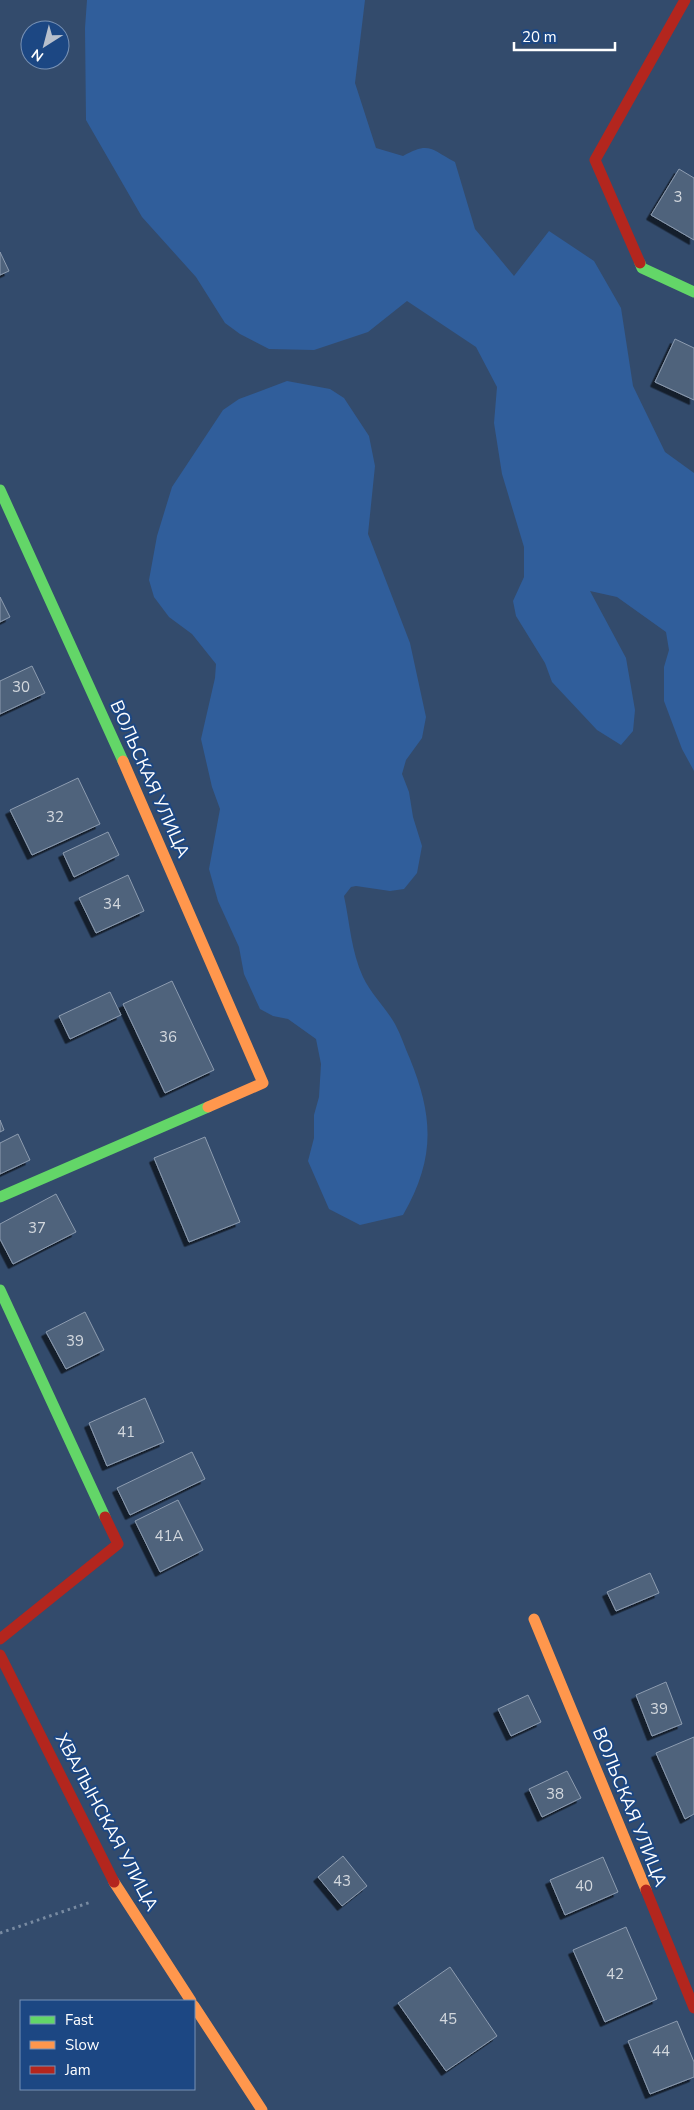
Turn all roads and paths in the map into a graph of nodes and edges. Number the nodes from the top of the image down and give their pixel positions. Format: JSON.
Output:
{"nodes":[{"id":1,"x":685,"y":0,"type":"edge"},
{"id":2,"x":694,"y":292,"type":"edge"},
{"id":3,"x":0,"y":490,"type":"edge"},
{"id":4,"x":0,"y":1197,"type":"edge"},
{"id":5,"x":0,"y":1290,"type":"edge"},
{"id":6,"x":534,"y":1619,"type":"dead end"},
{"id":7,"x":0,"y":1639,"type":"edge"},
{"id":8,"x":0,"y":1655,"type":"edge"},
{"id":9,"x":120,"y":1893,"type":"junction"},
{"id":10,"x":0,"y":1933,"type":"edge"},
{"id":11,"x":190,"y":2000,"type":"edge"},
{"id":12,"x":195,"y":2008,"type":"edge"},
{"id":13,"x":694,"y":2008,"type":"edge"},
{"id":14,"x":262,"y":2110,"type":"edge"}],
"edges":[{"from":1,"to":2,"type":"street"},
{"from":3,"to":4,"type":"street","name":"ВОЛЬСКАЯ УЛИЦА"},
{"from":5,"to":7,"type":"street"},
{"from":6,"to":13,"type":"street","name":"ВОЛЬСКАЯ УЛИЦА"},
{"from":8,"to":9,"type":"street","name":"ХВАЛЫНСКАЯ УЛИЦА"},
{"from":9,"to":10,"type":"path"},
{"from":9,"to":11,"type":"street","name":"ХВАЛЫНСКАЯ УЛИЦА"},
{"from":12,"to":14,"type":"street"}]}
